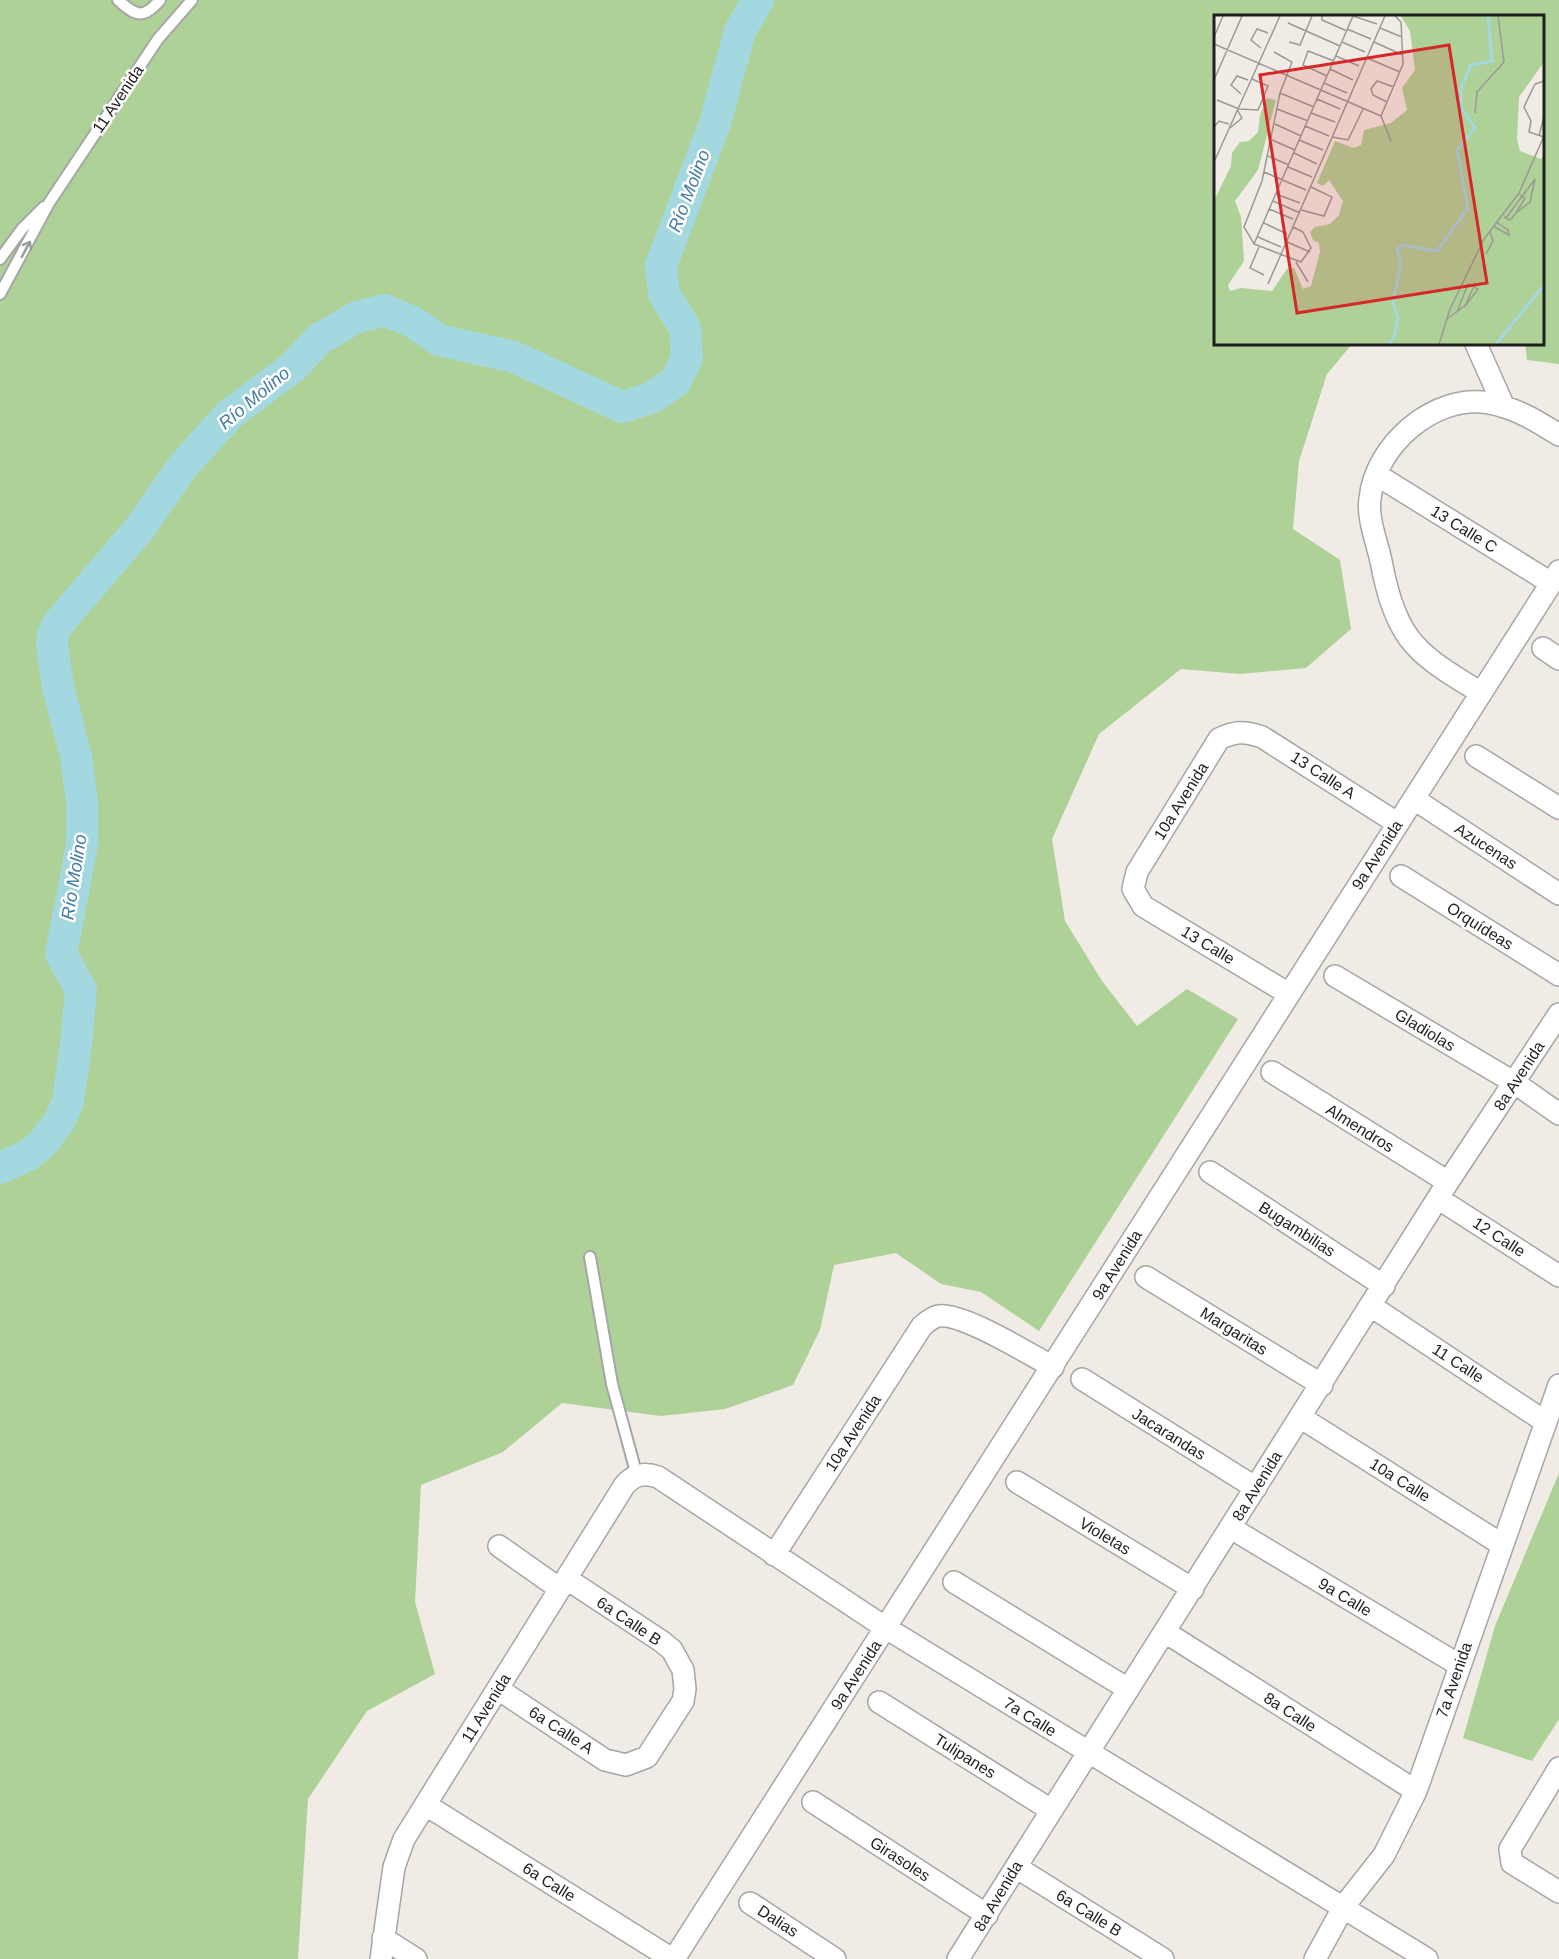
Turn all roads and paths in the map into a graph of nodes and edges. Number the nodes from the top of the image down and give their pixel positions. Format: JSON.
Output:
{"nodes":[{"id":1,"x":118,"y":0,"type":"edge"},
{"id":2,"x":160,"y":0,"type":"edge"},
{"id":3,"x":192,"y":0,"type":"edge"},
{"id":4,"x":49,"y":203,"type":"junction"},
{"id":5,"x":0,"y":259,"type":"edge"},
{"id":6,"x":0,"y":294,"type":"edge"},
{"id":7,"x":1476,"y":345,"type":"edge"},
{"id":8,"x":1504,"y":406,"type":"junction"},
{"id":9,"x":1559,"y":435,"type":"edge"},
{"id":10,"x":1377,"y":475,"type":"junction"},
{"id":11,"x":1555,"y":577,"type":"edge"},
{"id":12,"x":1481,"y":693,"type":"junction"},
{"id":13,"x":1246,"y":732,"type":"joint"},
{"id":14,"x":1476,"y":756,"type":"dead end"},
{"id":15,"x":1414,"y":799,"type":"junction"},
{"id":16,"x":1559,"y":808,"type":"edge"},
{"id":17,"x":1397,"y":822,"type":"junction"},
{"id":18,"x":1401,"y":876,"type":"dead end"},
{"id":19,"x":1133,"y":889,"type":"joint"},
{"id":20,"x":1559,"y":894,"type":"edge"},
{"id":21,"x":1559,"y":975,"type":"edge"},
{"id":22,"x":1335,"y":976,"type":"dead end"},
{"id":23,"x":1289,"y":994,"type":"junction"},
{"id":24,"x":1559,"y":1014,"type":"edge"},
{"id":25,"x":1272,"y":1072,"type":"dead end"},
{"id":26,"x":1515,"y":1083,"type":"junction"},
{"id":27,"x":1559,"y":1114,"type":"edge"},
{"id":28,"x":1210,"y":1172,"type":"dead end"},
{"id":29,"x":1443,"y":1190,"type":"junction"},
{"id":30,"x":590,"y":1257,"type":"dead end"},
{"id":31,"x":1559,"y":1276,"type":"edge"},
{"id":32,"x":1146,"y":1277,"type":"dead end"},
{"id":33,"x":1384,"y":1286,"type":"junction"},
{"id":34,"x":1371,"y":1306,"type":"junction"},
{"id":35,"x":1053,"y":1367,"type":"junction"},
{"id":36,"x":1082,"y":1379,"type":"dead end"},
{"id":37,"x":1322,"y":1385,"type":"junction"},
{"id":38,"x":1559,"y":1385,"type":"edge"},
{"id":39,"x":1300,"y":1417,"type":"junction"},
{"id":40,"x":1544,"y":1420,"type":"junction"},
{"id":41,"x":637,"y":1476,"type":"junction"},
{"id":42,"x":1017,"y":1482,"type":"dead end"},
{"id":43,"x":1256,"y":1488,"type":"junction"},
{"id":44,"x":1231,"y":1528,"type":"junction"},
{"id":45,"x":1501,"y":1544,"type":"junction"},
{"id":46,"x":499,"y":1546,"type":"dead end"},
{"id":47,"x":774,"y":1555,"type":"junction"},
{"id":48,"x":954,"y":1581,"type":"dead end"},
{"id":49,"x":564,"y":1584,"type":"junction"},
{"id":50,"x":1193,"y":1589,"type":"junction"},
{"id":51,"x":886,"y":1628,"type":"junction"},
{"id":52,"x":1165,"y":1632,"type":"junction"},
{"id":53,"x":1459,"y":1665,"type":"junction"},
{"id":54,"x":498,"y":1689,"type":"junction"},
{"id":55,"x":1128,"y":1689,"type":"junction"},
{"id":56,"x":879,"y":1702,"type":"dead end"},
{"id":57,"x":1089,"y":1753,"type":"junction"},
{"id":58,"x":626,"y":1765,"type":"joint"},
{"id":59,"x":1559,"y":1768,"type":"edge"},
{"id":60,"x":1416,"y":1791,"type":"junction"},
{"id":61,"x":813,"y":1802,"type":"dead end"},
{"id":62,"x":426,"y":1805,"type":"junction"},
{"id":63,"x":1051,"y":1810,"type":"junction"},
{"id":64,"x":1016,"y":1867,"type":"junction"},
{"id":65,"x":1559,"y":1892,"type":"edge"},
{"id":66,"x":750,"y":1903,"type":"dead end"},
{"id":67,"x":1344,"y":1906,"type":"junction"},
{"id":68,"x":987,"y":1916,"type":"junction"},
{"id":69,"x":382,"y":1949,"type":"edge"},
{"id":70,"x":416,"y":1959,"type":"edge"},
{"id":71,"x":673,"y":1959,"type":"edge"},
{"id":72,"x":835,"y":1959,"type":"edge"},
{"id":73,"x":958,"y":1959,"type":"edge"},
{"id":74,"x":1163,"y":1959,"type":"edge"},
{"id":75,"x":1315,"y":1959,"type":"edge"},
{"id":76,"x":1427,"y":1959,"type":"edge"}],
"edges":[{"from":1,"to":2,"type":"lane"},
{"from":3,"to":4,"type":"lane","name":"11 Avenida"},
{"from":4,"to":5,"type":"lane","name":"11 Avenida"},
{"from":6,"to":4,"type":"lane","name":"11 Avenida","one_way":true},
{"from":7,"to":8,"type":"street"},
{"from":8,"to":9,"type":"street"},
{"from":8,"to":10,"type":"street"},
{"from":10,"to":11,"type":"street","name":"13 Calle C"},
{"from":10,"to":12,"type":"street"},
{"from":11,"to":12,"type":"street","name":"9a Avenida"},
{"from":12,"to":15,"type":"street","name":"9a Avenida"},
{"from":13,"to":17,"type":"street","name":"13 Calle A"},
{"from":13,"to":19,"type":"street","name":"10a Avenida"},
{"from":14,"to":16,"type":"street"},
{"from":15,"to":17,"type":"street","name":"9a Avenida"},
{"from":15,"to":20,"type":"street","name":"Azucenas"},
{"from":17,"to":23,"type":"street","name":"9a Avenida"},
{"from":18,"to":21,"type":"street","name":"Orquídeas"},
{"from":19,"to":23,"type":"street","name":"13 Calle"},
{"from":22,"to":26,"type":"street","name":"Gladiolas"},
{"from":23,"to":35,"type":"street","name":"9a Avenida"},
{"from":24,"to":26,"type":"street","name":"8a Avenida"},
{"from":25,"to":29,"type":"street","name":"Almendros"},
{"from":26,"to":27,"type":"street"},
{"from":26,"to":29,"type":"street","name":"8a Avenida"},
{"from":28,"to":33,"type":"street","name":"Bugambilias"},
{"from":29,"to":31,"type":"street","name":"12 Calle"},
{"from":29,"to":33,"type":"street","name":"8a Avenida"},
{"from":30,"to":41,"type":"lane"},
{"from":32,"to":37,"type":"street","name":"Margaritas"},
{"from":33,"to":34,"type":"street","name":"8a Avenida"},
{"from":34,"to":37,"type":"street","name":"8a Avenida"},
{"from":34,"to":40,"type":"street","name":"11 Calle"},
{"from":35,"to":47,"type":"street","name":"10a Avenida"},
{"from":35,"to":51,"type":"street","name":"9a Avenida"},
{"from":36,"to":43,"type":"street","name":"Jacarandas"},
{"from":37,"to":39,"type":"street","name":"8a Avenida"},
{"from":38,"to":40,"type":"street","name":"7a Avenida"},
{"from":39,"to":43,"type":"street","name":"8a Avenida"},
{"from":39,"to":45,"type":"street","name":"10a Calle"},
{"from":40,"to":45,"type":"street","name":"7a Avenida"},
{"from":41,"to":47,"type":"street","name":"7a Calle"},
{"from":41,"to":49,"type":"street","name":"11 Avenida"},
{"from":42,"to":50,"type":"street","name":"Violetas"},
{"from":43,"to":44,"type":"street","name":"8a Avenida"},
{"from":44,"to":50,"type":"street","name":"8a Avenida"},
{"from":44,"to":53,"type":"street","name":"9a Calle"},
{"from":45,"to":53,"type":"street","name":"7a Avenida"},
{"from":46,"to":49,"type":"street","name":"6a Calle B"},
{"from":47,"to":51,"type":"street","name":"7a Calle"},
{"from":48,"to":55,"type":"street"},
{"from":49,"to":54,"type":"street","name":"11 Avenida"},
{"from":49,"to":58,"type":"street","name":"6a Calle B"},
{"from":50,"to":52,"type":"street","name":"8a Avenida"},
{"from":51,"to":57,"type":"street","name":"7a Calle"},
{"from":51,"to":71,"type":"street","name":"9a Avenida"},
{"from":52,"to":55,"type":"street","name":"8a Avenida"},
{"from":52,"to":60,"type":"street","name":"8a Calle"},
{"from":53,"to":60,"type":"street","name":"7a Avenida"},
{"from":54,"to":58,"type":"street","name":"6a Calle A"},
{"from":54,"to":62,"type":"street","name":"11 Avenida"},
{"from":55,"to":57,"type":"street","name":"8a Avenida"},
{"from":56,"to":63,"type":"street","name":"Tulipanes"},
{"from":57,"to":63,"type":"street","name":"8a Avenida"},
{"from":57,"to":67,"type":"street","name":"7a Calle"},
{"from":59,"to":65,"type":"street"},
{"from":60,"to":67,"type":"street","name":"7a Avenida"},
{"from":61,"to":68,"type":"street","name":"Girasoles"},
{"from":62,"to":69,"type":"street","name":"11 Avenida"},
{"from":62,"to":71,"type":"street","name":"6a Calle"},
{"from":63,"to":64,"type":"street","name":"8a Avenida"},
{"from":64,"to":68,"type":"street","name":"8a Avenida"},
{"from":64,"to":74,"type":"street","name":"6a Calle B"},
{"from":66,"to":72,"type":"street","name":"Dalias"},
{"from":67,"to":75,"type":"street","name":"7a Avenida"},
{"from":67,"to":76,"type":"street","name":"7a Calle"},
{"from":68,"to":73,"type":"street","name":"8a Avenida"},
{"from":69,"to":70,"type":"street"}]}
